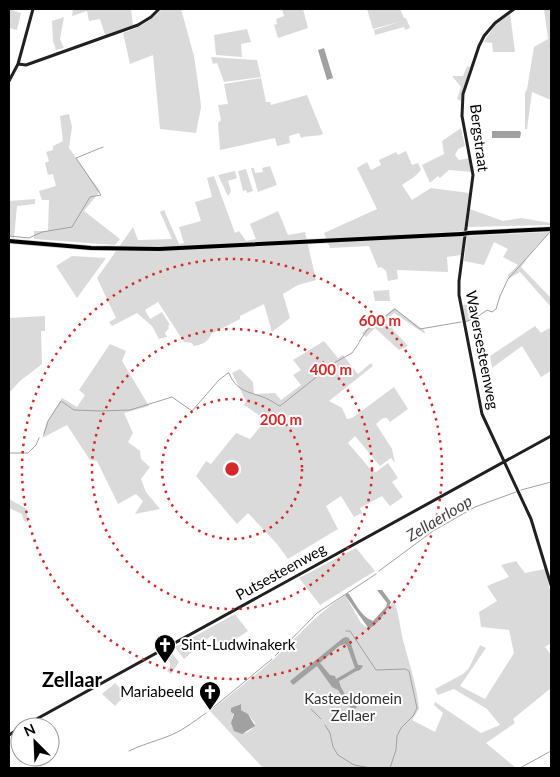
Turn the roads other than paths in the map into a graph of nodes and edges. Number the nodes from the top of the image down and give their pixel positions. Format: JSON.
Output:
{"nodes":[{"id":1,"x":33,"y":9,"type":"edge"},
{"id":2,"x":159,"y":9,"type":"edge"},
{"id":3,"x":514,"y":9,"type":"edge"},
{"id":4,"x":18,"y":64,"type":"junction"},
{"id":5,"x":9,"y":81,"type":"edge"},
{"id":6,"x":551,"y":229,"type":"edge"},
{"id":7,"x":9,"y":241,"type":"edge"},
{"id":8,"x":462,"y":256,"type":"joint"},
{"id":9,"x":551,"y":436,"type":"edge"},
{"id":10,"x":504,"y":462,"type":"junction"},
{"id":11,"x":551,"y":585,"type":"edge"},
{"id":12,"x":41,"y":717,"type":"edge"}],
"edges":[{"from":1,"to":4,"type":"street"},
{"from":2,"to":4,"type":"street"},
{"from":3,"to":8,"type":"street","name":"Bergstraat"},
{"from":4,"to":5,"type":"street"},
{"from":6,"to":7,"type":"main road","bridge":true},
{"from":8,"to":10,"type":"street","name":"Waversesteenweg"},
{"from":9,"to":10,"type":"street","name":"Putsesteenweg"},
{"from":10,"to":11,"type":"street","name":"Waversesteenweg"},
{"from":10,"to":12,"type":"street","name":"Putsesteenweg"}]}
